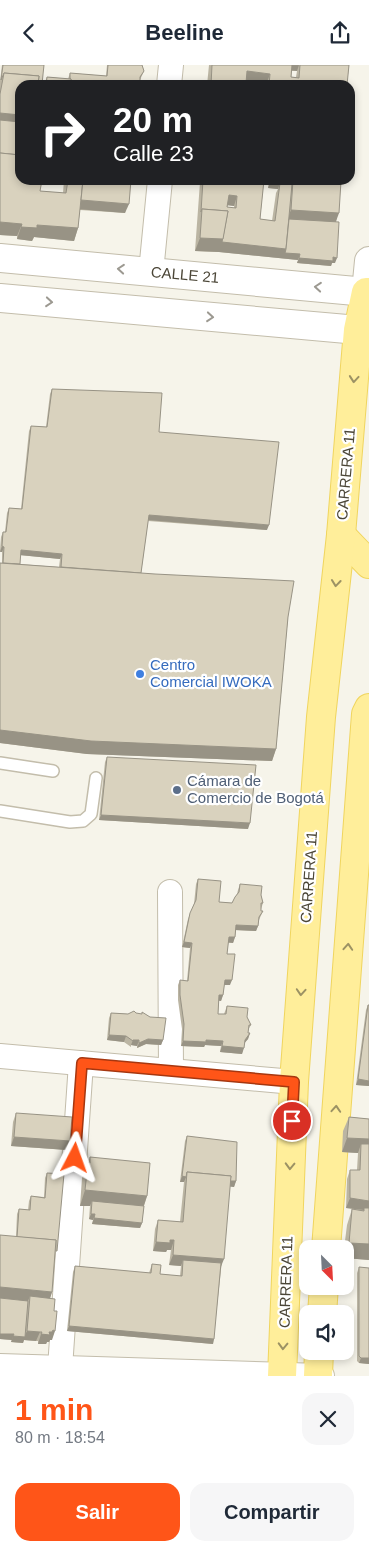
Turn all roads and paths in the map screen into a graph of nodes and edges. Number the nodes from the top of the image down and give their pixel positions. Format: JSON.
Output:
{"nodes":[{"id":1,"x":171,"y":65,"type":"edge"},
{"id":2,"x":170,"y":80,"type":"edge"},
{"id":3,"x":160,"y":185,"type":"edge"},
{"id":4,"x":0,"y":258,"type":"edge"},
{"id":5,"x":369,"y":261,"type":"edge"},
{"id":6,"x":151,"y":272,"type":"junction"},
{"id":7,"x":368,"y":292,"type":"edge"},
{"id":8,"x":0,"y":298,"type":"edge"},
{"id":9,"x":358,"y":330,"type":"junction"},
{"id":10,"x":341,"y":535,"type":"junction"},
{"id":11,"x":369,"y":564,"type":"edge"},
{"id":12,"x":369,"y":708,"type":"edge"},
{"id":13,"x":0,"y":763,"type":"edge"},
{"id":14,"x":53,"y":771,"type":"dead end"},
{"id":15,"x":96,"y":778,"type":"dead end"},
{"id":16,"x":0,"y":811,"type":"edge"},
{"id":17,"x":170,"y":892,"type":"dead end"},
{"id":18,"x":0,"y":1056,"type":"edge"},
{"id":19,"x":82,"y":1063,"type":"junction"},
{"id":20,"x":171,"y":1071,"type":"junction"},
{"id":21,"x":294,"y":1082,"type":"junction"},
{"id":22,"x":327,"y":1240,"type":"edge"},
{"id":23,"x":319,"y":1360,"type":"edge"},
{"id":24,"x":0,"y":1367,"type":"edge"},
{"id":25,"x":60,"y":1368,"type":"junction"},
{"id":26,"x":282,"y":1375,"type":"edge"},
{"id":27,"x":318,"y":1376,"type":"edge"},
{"id":28,"x":322,"y":1376,"type":"edge"}],
"edges":[{"from":1,"to":2,"type":"street"},
{"from":3,"to":6,"type":"street"},
{"from":6,"to":4,"type":"street","name":"CALLE 21","one_way":true},
{"from":5,"to":7,"type":"street","name":"CARRERA 11"},
{"from":7,"to":6,"type":"street","name":"CALLE 21","one_way":true},
{"from":7,"to":9,"type":"main road","name":"CARRERA 11"},
{"from":8,"to":9,"type":"street","one_way":true},
{"from":9,"to":10,"type":"main road","name":"CARRERA 11","one_way":true},
{"from":10,"to":11,"type":"main road"},
{"from":10,"to":21,"type":"main road","name":"CARRERA 11","one_way":true},
{"from":22,"to":12,"type":"main road","one_way":true},
{"from":13,"to":14,"type":"lane"},
{"from":15,"to":16,"type":"lane"},
{"from":17,"to":20,"type":"street"},
{"from":18,"to":19,"type":"street"},
{"from":19,"to":20,"type":"street"},
{"from":19,"to":25,"type":"street"},
{"from":20,"to":21,"type":"street"},
{"from":21,"to":26,"type":"main road","name":"CARRERA 11","one_way":true},
{"from":23,"to":27,"type":"main road"},
{"from":24,"to":25,"type":"street"},
{"from":25,"to":26,"type":"street"},
{"from":26,"to":27,"type":"street"},
{"from":27,"to":28,"type":"street"}]}
